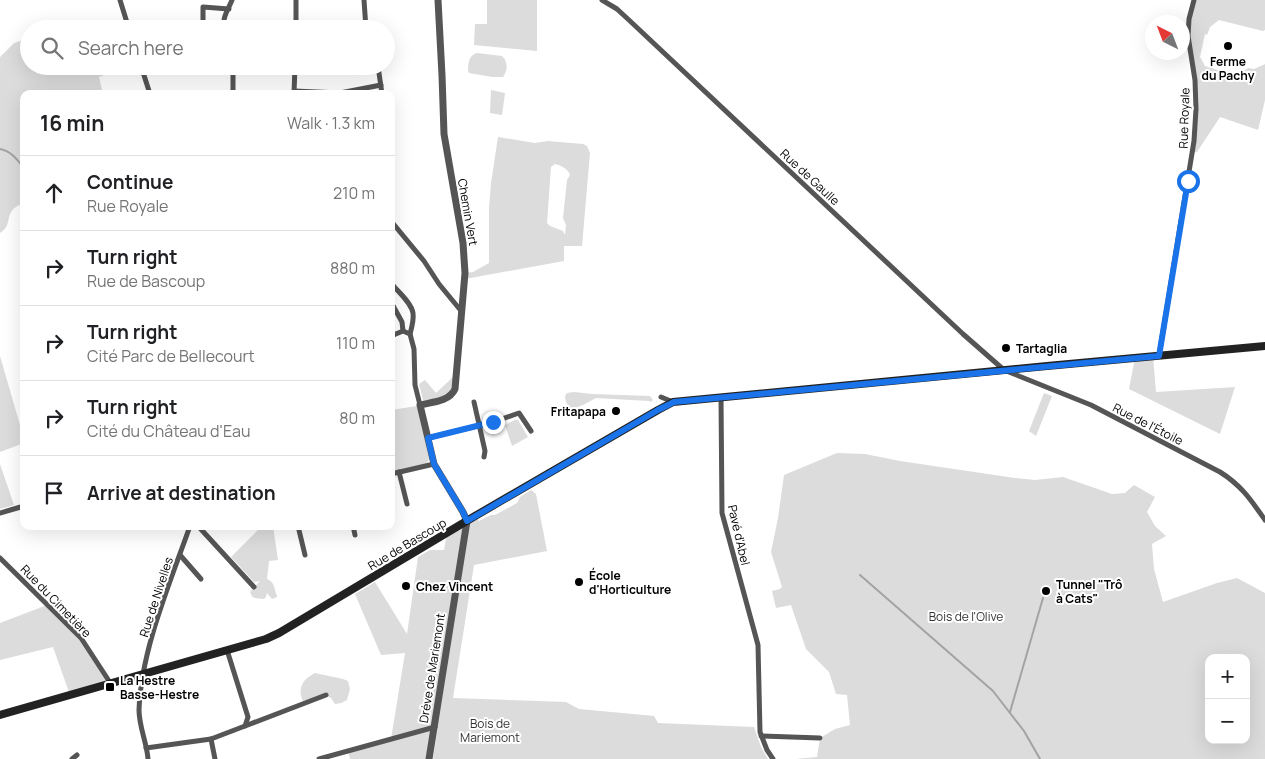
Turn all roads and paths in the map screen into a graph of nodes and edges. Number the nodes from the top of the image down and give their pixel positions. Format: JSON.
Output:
{"nodes":[{"id":1,"x":120,"y":0,"type":"edge"},
{"id":2,"x":232,"y":0,"type":"edge"},
{"id":3,"x":296,"y":0,"type":"edge"},
{"id":4,"x":364,"y":0,"type":"edge"},
{"id":5,"x":438,"y":0,"type":"edge"},
{"id":6,"x":602,"y":0,"type":"edge"},
{"id":7,"x":1194,"y":0,"type":"edge"},
{"id":8,"x":228,"y":9,"type":"junction"},
{"id":9,"x":127,"y":20,"type":"edge"},
{"id":10,"x":203,"y":20,"type":"edge"},
{"id":11,"x":224,"y":20,"type":"edge"},
{"id":12,"x":296,"y":20,"type":"edge"},
{"id":13,"x":365,"y":20,"type":"edge"},
{"id":14,"x":144,"y":75,"type":"edge"},
{"id":15,"x":232,"y":75,"type":"edge"},
{"id":16,"x":295,"y":75,"type":"edge"},
{"id":17,"x":379,"y":75,"type":"edge"},
{"id":18,"x":380,"y":85,"type":"junction"},
{"id":19,"x":149,"y":90,"type":"edge"},
{"id":20,"x":232,"y":90,"type":"edge"},
{"id":21,"x":294,"y":90,"type":"edge"},
{"id":22,"x":355,"y":90,"type":"edge"},
{"id":23,"x":381,"y":90,"type":"edge"},
{"id":24,"x":395,"y":226,"type":"edge"},
{"id":25,"x":395,"y":288,"type":"edge"},
{"id":26,"x":395,"y":309,"type":"edge"},
{"id":27,"x":462,"y":312,"type":"junction"},
{"id":28,"x":403,"y":331,"type":"junction"},
{"id":29,"x":395,"y":334,"type":"edge"},
{"id":30,"x":410,"y":334,"type":"junction"},
{"id":31,"x":1265,"y":346,"type":"edge"},
{"id":32,"x":1159,"y":356,"type":"junction"},
{"id":33,"x":1004,"y":370,"type":"junction"},
{"id":34,"x":661,"y":397,"type":"dead end"},
{"id":35,"x":721,"y":397,"type":"junction"},
{"id":36,"x":474,"y":402,"type":"dead end"},
{"id":37,"x":674,"y":402,"type":"junction"},
{"id":38,"x":420,"y":405,"type":"junction"},
{"id":39,"x":479,"y":425,"type":"junction"},
{"id":40,"x":531,"y":431,"type":"dead end"},
{"id":41,"x":428,"y":438,"type":"junction"},
{"id":42,"x":484,"y":457,"type":"dead end"},
{"id":43,"x":434,"y":464,"type":"junction"},
{"id":44,"x":399,"y":472,"type":"junction"},
{"id":45,"x":395,"y":473,"type":"edge"},
{"id":46,"x":407,"y":504,"type":"dead end"},
{"id":47,"x":20,"y":507,"type":"edge"},
{"id":48,"x":0,"y":513,"type":"edge"},
{"id":49,"x":1265,"y":520,"type":"edge"},
{"id":50,"x":467,"y":521,"type":"junction"},
{"id":51,"x":189,"y":530,"type":"edge"},
{"id":52,"x":202,"y":530,"type":"edge"},
{"id":53,"x":299,"y":530,"type":"edge"},
{"id":54,"x":354,"y":530,"type":"edge"},
{"id":55,"x":355,"y":535,"type":"dead end"},
{"id":56,"x":180,"y":555,"type":"junction"},
{"id":57,"x":305,"y":555,"type":"dead end"},
{"id":58,"x":0,"y":558,"type":"edge"},
{"id":59,"x":201,"y":578,"type":"dead end"},
{"id":60,"x":254,"y":587,"type":"dead end"},
{"id":61,"x":227,"y":650,"type":"junction"},
{"id":62,"x":142,"y":675,"type":"junction"},
{"id":63,"x":111,"y":684,"type":"junction"},
{"id":64,"x":326,"y":695,"type":"dead end"},
{"id":65,"x":0,"y":715,"type":"edge"},
{"id":66,"x":245,"y":726,"type":"junction"},
{"id":67,"x":434,"y":727,"type":"junction"},
{"id":68,"x":761,"y":736,"type":"junction"},
{"id":69,"x":820,"y":738,"type":"dead end"},
{"id":70,"x":211,"y":739,"type":"junction"},
{"id":71,"x":146,"y":748,"type":"junction"},
{"id":72,"x":77,"y":755,"type":"dead end"},
{"id":73,"x":72,"y":759,"type":"edge"},
{"id":74,"x":149,"y":759,"type":"edge"},
{"id":75,"x":215,"y":759,"type":"edge"},
{"id":76,"x":319,"y":759,"type":"edge"},
{"id":77,"x":430,"y":759,"type":"edge"},
{"id":78,"x":774,"y":759,"type":"edge"}],
"edges":[{"from":1,"to":9,"type":"street"},
{"from":2,"to":8,"type":"street"},
{"from":3,"to":12,"type":"street"},
{"from":4,"to":13,"type":"street"},
{"from":5,"to":27,"type":"street","name":"Chemin Vert"},
{"from":6,"to":33,"type":"street","name":"Rue de Gaulle"},
{"from":7,"to":32,"type":"street","name":"Rue Royale"},
{"from":8,"to":10,"type":"street"},
{"from":8,"to":11,"type":"street"},
{"from":14,"to":19,"type":"street"},
{"from":15,"to":20,"type":"street"},
{"from":16,"to":21,"type":"street"},
{"from":17,"to":18,"type":"street"},
{"from":18,"to":22,"type":"street"},
{"from":18,"to":23,"type":"street"},
{"from":24,"to":27,"type":"street"},
{"from":25,"to":30,"type":"street"},
{"from":26,"to":28,"type":"street"},
{"from":27,"to":38,"type":"street","name":"Chemin Vert"},
{"from":28,"to":29,"type":"street"},
{"from":28,"to":30,"type":"street"},
{"from":30,"to":38,"type":"street"},
{"from":31,"to":32,"type":"main road","name":"Rue de Bascoup"},
{"from":32,"to":33,"type":"main road","name":"Rue de Bascoup"},
{"from":33,"to":35,"type":"main road","name":"Rue de Bascoup"},
{"from":33,"to":49,"type":"street","name":"Rue de l'Étoile"},
{"from":34,"to":37,"type":"street"},
{"from":35,"to":37,"type":"main road","name":"Rue de Bascoup"},
{"from":35,"to":68,"type":"street","name":"Pavé d'Abel"},
{"from":36,"to":39,"type":"street"},
{"from":37,"to":50,"type":"main road","name":"Rue de Bascoup"},
{"from":38,"to":41,"type":"street"},
{"from":39,"to":40,"type":"street"},
{"from":39,"to":41,"type":"street"},
{"from":39,"to":42,"type":"street"},
{"from":41,"to":43,"type":"street"},
{"from":43,"to":44,"type":"street"},
{"from":43,"to":50,"type":"street"},
{"from":44,"to":45,"type":"street"},
{"from":44,"to":46,"type":"street"},
{"from":47,"to":48,"type":"street"},
{"from":50,"to":61,"type":"main road","name":"Rue de Bascoup"},
{"from":50,"to":67,"type":"street","name":"Drève de Mariemont"},
{"from":51,"to":56,"type":"street","name":"Rue de Nivelles"},
{"from":52,"to":60,"type":"street"},
{"from":53,"to":57,"type":"street"},
{"from":54,"to":55,"type":"street"},
{"from":56,"to":59,"type":"street"},
{"from":56,"to":62,"type":"street","name":"Rue de Nivelles"},
{"from":58,"to":63,"type":"street","name":"Rue du Cimetière"},
{"from":61,"to":62,"type":"main road","name":"Rue de Bascoup"},
{"from":61,"to":66,"type":"street"},
{"from":62,"to":63,"type":"main road","name":"Rue de Bascoup"},
{"from":62,"to":71,"type":"street","name":"Rue de Nivelles"},
{"from":63,"to":65,"type":"main road","name":"Rue de Bascoup"},
{"from":64,"to":66,"type":"street"},
{"from":66,"to":70,"type":"street"},
{"from":67,"to":76,"type":"street"},
{"from":67,"to":77,"type":"street","name":"Drève de Mariemont"},
{"from":68,"to":69,"type":"street"},
{"from":68,"to":78,"type":"street"},
{"from":70,"to":71,"type":"street"},
{"from":70,"to":75,"type":"street"},
{"from":71,"to":74,"type":"street","name":"Rue de Nivelles"},
{"from":72,"to":73,"type":"street"}]}
